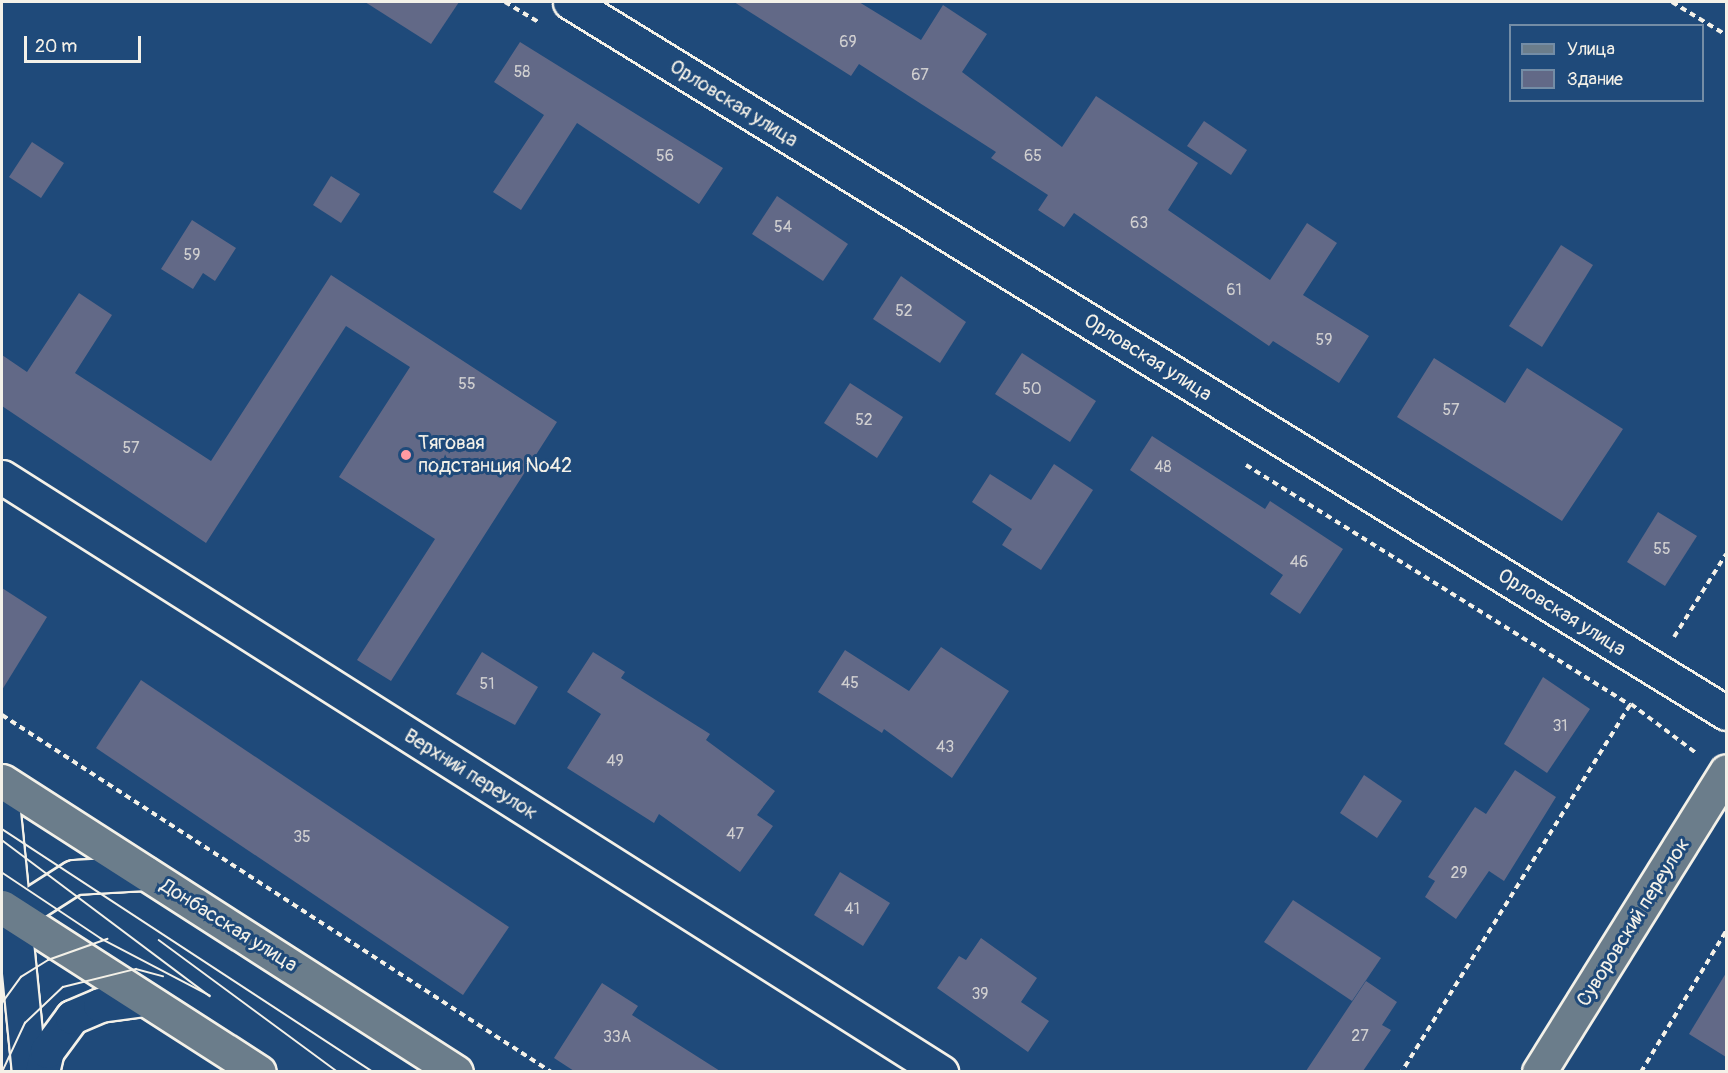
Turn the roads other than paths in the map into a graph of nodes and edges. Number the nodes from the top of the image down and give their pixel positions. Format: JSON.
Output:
{"nodes":[{"id":1,"x":570,"y":2,"type":"edge"},
{"id":2,"x":2,"y":477,"type":"edge"},
{"id":3,"x":1726,"y":713,"type":"edge"},
{"id":4,"x":1726,"y":774,"type":"edge"},
{"id":5,"x":2,"y":781,"type":"edge"},
{"id":6,"x":2,"y":802,"type":"edge"},
{"id":7,"x":145,"y":873,"type":"junction"},
{"id":8,"x":6,"y":915,"type":"edge"},
{"id":9,"x":143,"y":999,"type":"junction"},
{"id":10,"x":29,"y":1071,"type":"edge"},
{"id":11,"x":42,"y":1071,"type":"edge"},
{"id":12,"x":259,"y":1071,"type":"edge"},
{"id":13,"x":456,"y":1071,"type":"edge"},
{"id":14,"x":941,"y":1071,"type":"edge"},
{"id":15,"x":1539,"y":1071,"type":"edge"}],
"edges":[{"from":1,"to":3,"type":"street","name":"Орловская улица"},
{"from":2,"to":14,"type":"street","name":"Верхний переулок"},
{"from":4,"to":15,"type":"main road","name":"Суворовский переулок"},
{"from":5,"to":7,"type":"main road","name":"Донбасская улица"},
{"from":6,"to":8,"type":"street"},
{"from":7,"to":8,"type":"street"},
{"from":7,"to":13,"type":"main road","name":"Донбасская улица"},
{"from":8,"to":9,"type":"main road"},
{"from":8,"to":10,"type":"street"},
{"from":9,"to":11,"type":"street"},
{"from":9,"to":12,"type":"main road"}]}
